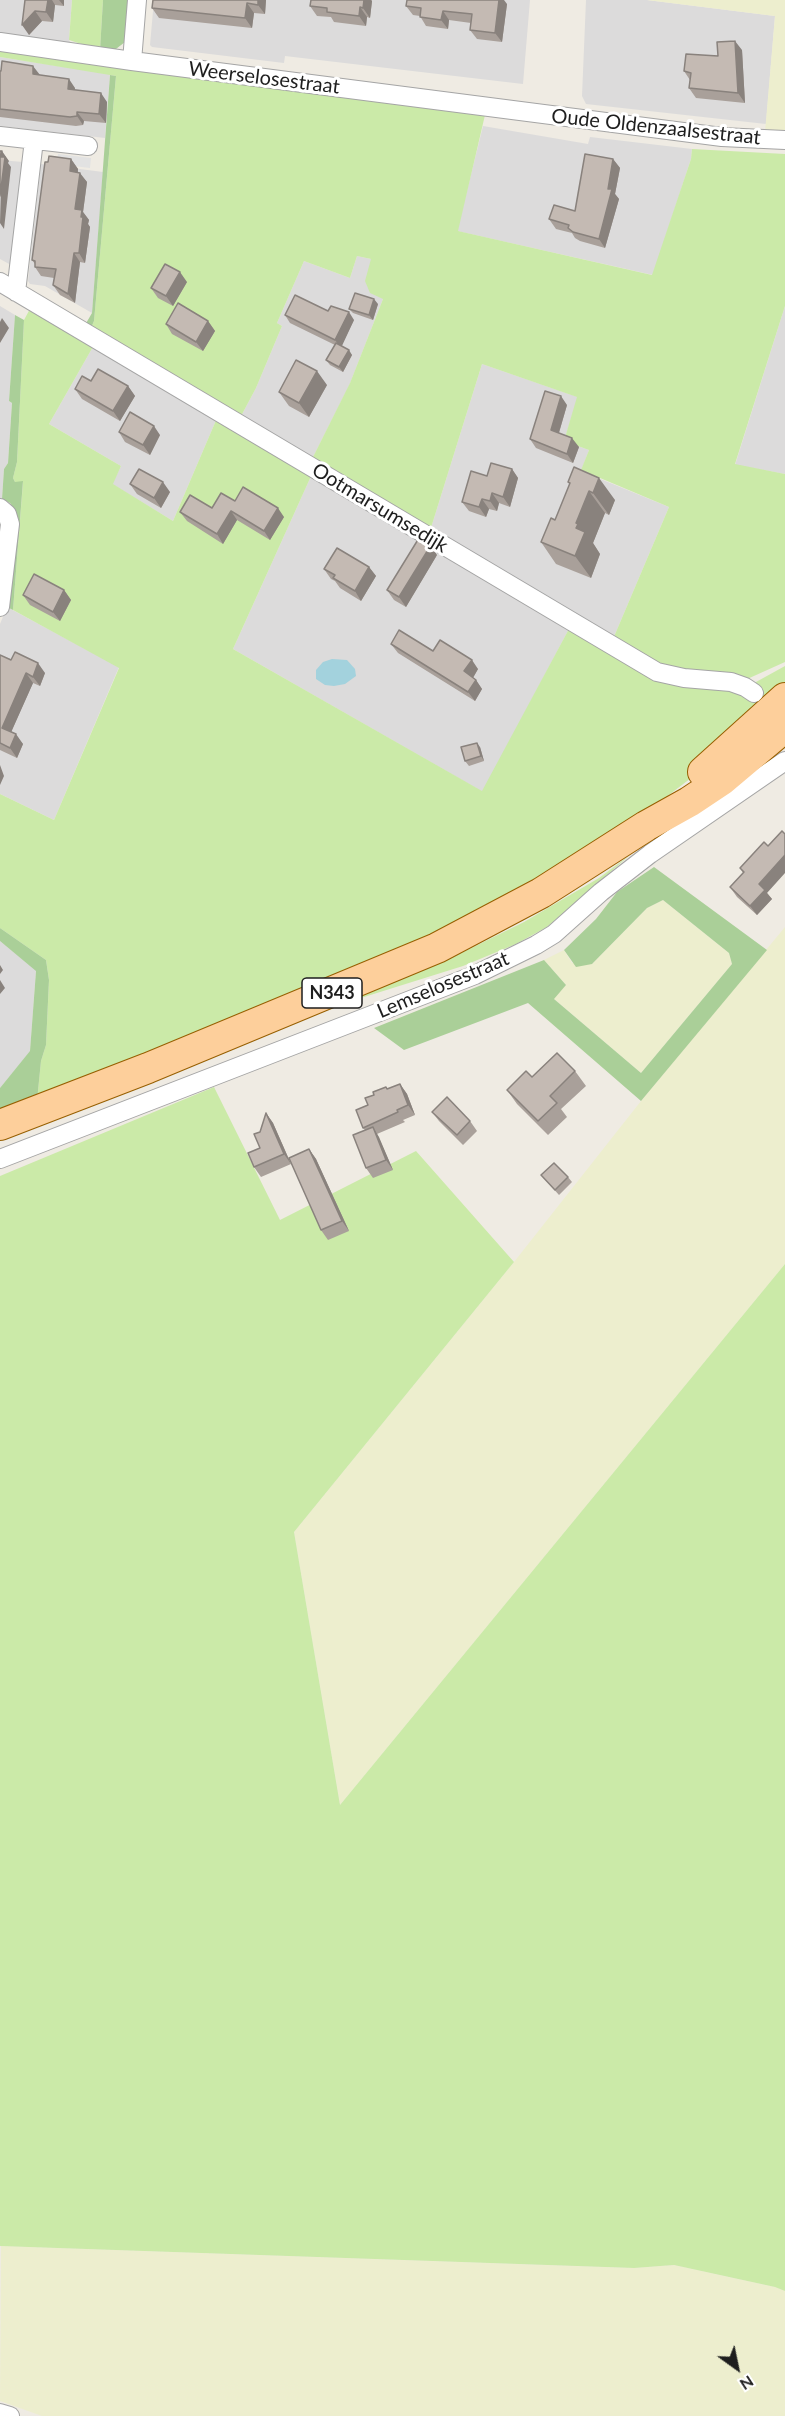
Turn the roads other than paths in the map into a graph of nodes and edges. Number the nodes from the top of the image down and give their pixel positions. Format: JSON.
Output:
{"nodes":[{"id":1,"x":137,"y":0,"type":"edge"},
{"id":2,"x":0,"y":42,"type":"edge"},
{"id":3,"x":132,"y":61,"type":"junction"},
{"id":4,"x":528,"y":112,"type":"joint"},
{"id":5,"x":0,"y":136,"type":"edge"},
{"id":6,"x":34,"y":140,"type":"junction"},
{"id":7,"x":785,"y":140,"type":"edge"},
{"id":8,"x":88,"y":146,"type":"dead end"},
{"id":9,"x":0,"y":282,"type":"edge"},
{"id":10,"x":16,"y":292,"type":"junction"},
{"id":11,"x":0,"y":508,"type":"edge"},
{"id":12,"x":0,"y":607,"type":"edge"},
{"id":13,"x":754,"y":693,"type":"dead end"},
{"id":14,"x":785,"y":698,"type":"edge"},
{"id":15,"x":785,"y":727,"type":"edge"},
{"id":16,"x":785,"y":761,"type":"edge"},
{"id":17,"x":646,"y":826,"type":"junction"},
{"id":18,"x":0,"y":1125,"type":"edge"},
{"id":19,"x":0,"y":1159,"type":"edge"},
{"id":20,"x":0,"y":2413,"type":"edge"},
{"id":21,"x":10,"y":2416,"type":"edge"}],
"edges":[{"from":1,"to":3,"type":"street"},
{"from":2,"to":3,"type":"street","name":"Weerselosestraat"},
{"from":3,"to":4,"type":"street","name":"Weerselosestraat"},
{"from":4,"to":7,"type":"street","name":"Oude Oldenzaalsestraat"},
{"from":5,"to":6,"type":"street"},
{"from":6,"to":8,"type":"street"},
{"from":6,"to":10,"type":"street"},
{"from":9,"to":10,"type":"street","name":"Ootmarsumsedijk"},
{"from":10,"to":13,"type":"street","name":"Ootmarsumsedijk"},
{"from":11,"to":12,"type":"street"},
{"from":14,"to":17,"type":"main road","number":"N343"},
{"from":15,"to":17,"type":"main road","number":"N343"},
{"from":16,"to":19,"type":"street","name":"Lemselosestraat"},
{"from":17,"to":18,"type":"main road","number":"N343"},
{"from":20,"to":21,"type":"street"}]}
